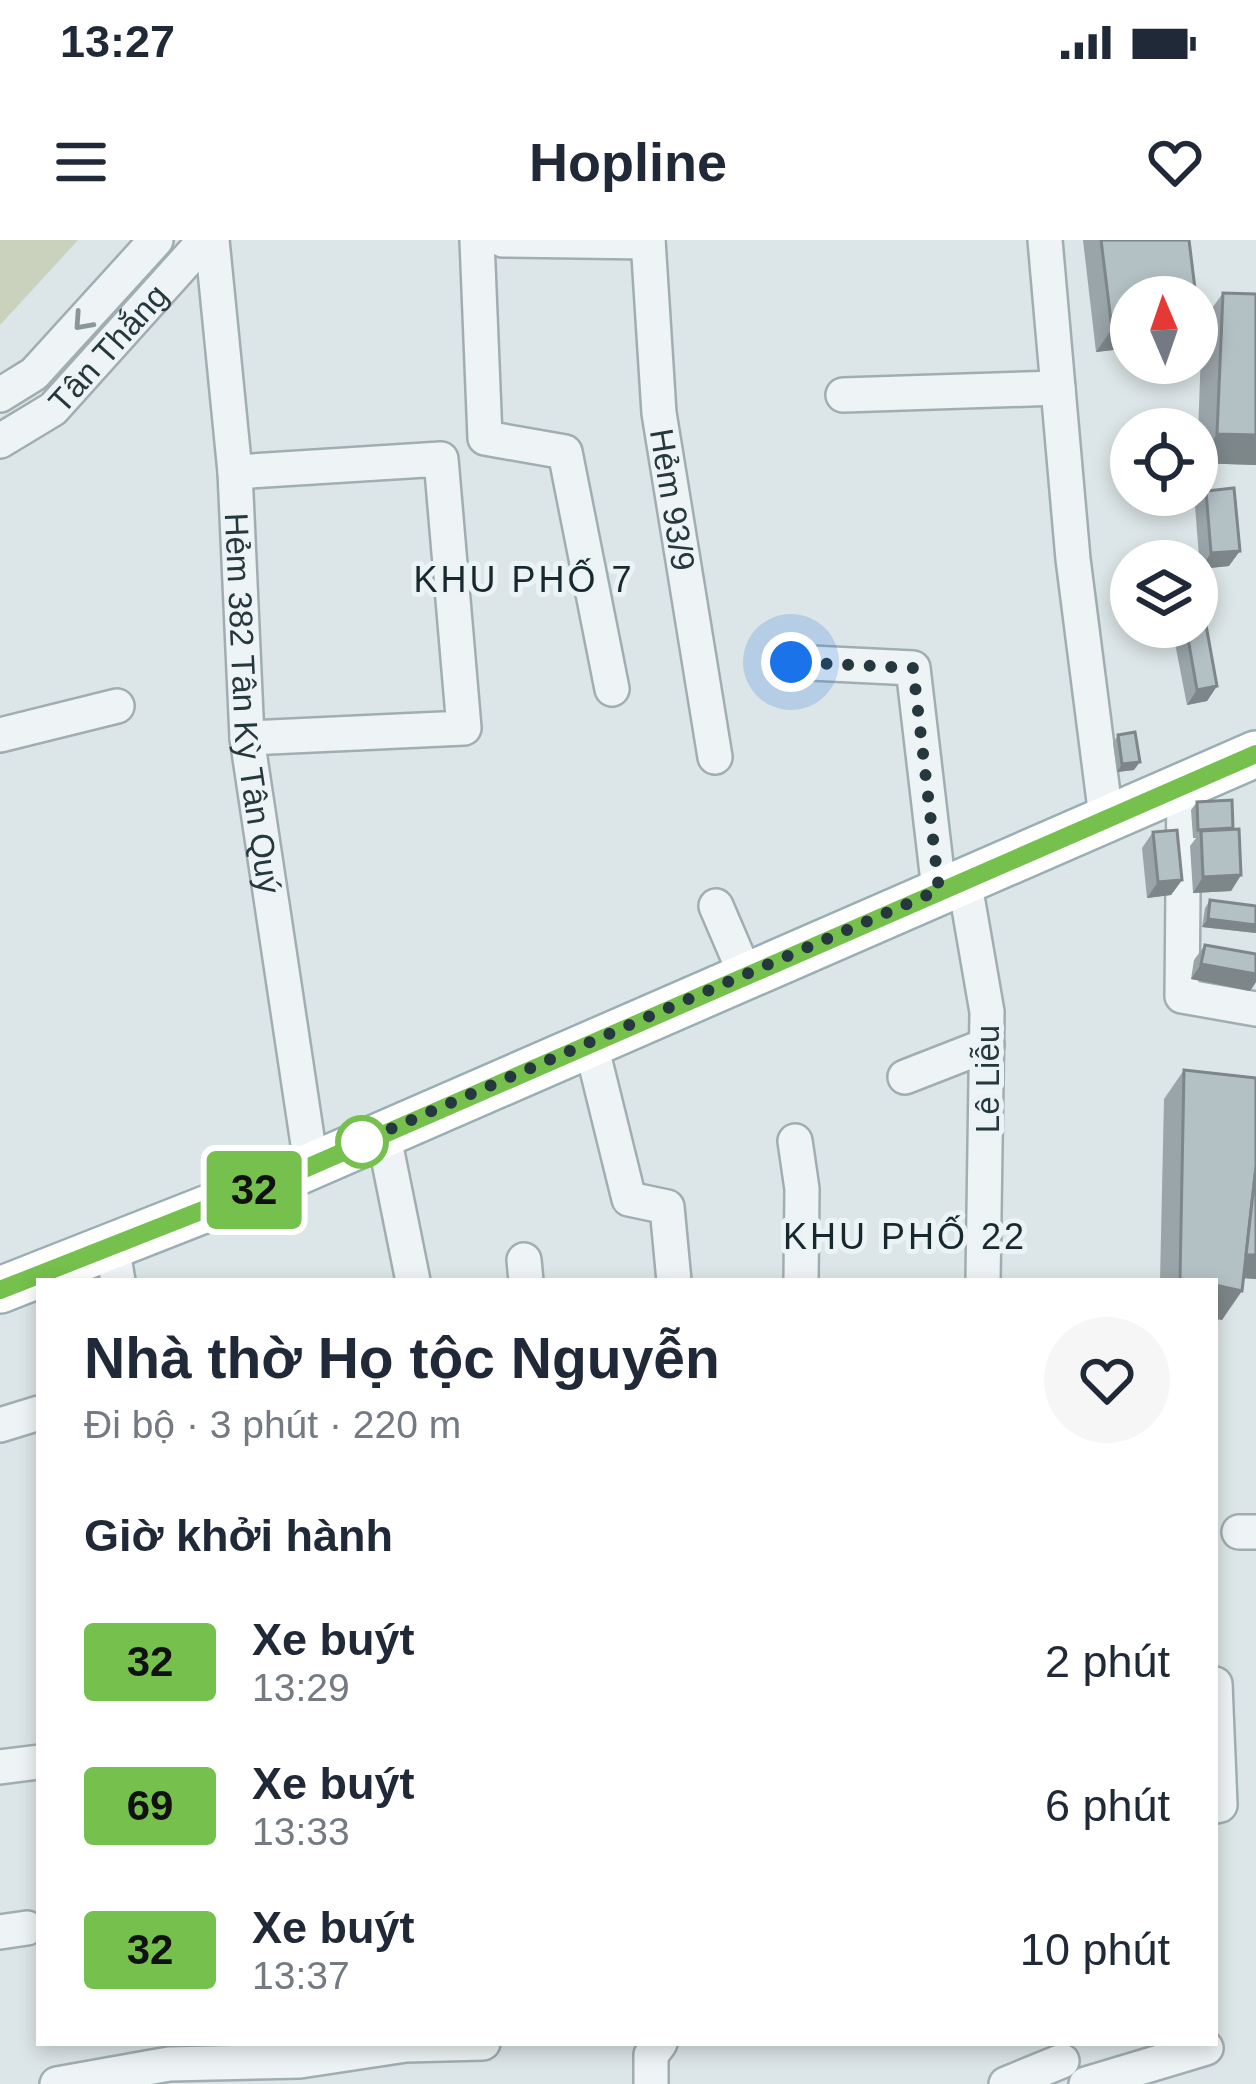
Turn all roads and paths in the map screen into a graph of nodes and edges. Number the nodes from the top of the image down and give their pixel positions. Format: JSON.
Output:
{"nodes":[{"id":1,"x":156,"y":240,"type":"edge"},
{"id":2,"x":208,"y":240,"type":"edge"},
{"id":3,"x":477,"y":240,"type":"edge"},
{"id":4,"x":503,"y":240,"type":"edge"},
{"id":5,"x":1045,"y":240,"type":"edge"},
{"id":6,"x":648,"y":241,"type":"edge"},
{"id":7,"x":1058,"y":388,"type":"junction"},
{"id":8,"x":0,"y":395,"type":"edge"},
{"id":9,"x":843,"y":395,"type":"dead end"},
{"id":10,"x":0,"y":441,"type":"edge"},
{"id":11,"x":235,"y":472,"type":"junction"},
{"id":12,"x":791,"y":662,"type":"dead end"},
{"id":13,"x":612,"y":689,"type":"dead end"},
{"id":14,"x":117,"y":706,"type":"dead end"},
{"id":15,"x":0,"y":735,"type":"edge"},
{"id":16,"x":247,"y":738,"type":"junction"},
{"id":17,"x":1256,"y":754,"type":"edge"},
{"id":18,"x":715,"y":757,"type":"dead end"},
{"id":19,"x":1184,"y":785,"type":"junction"},
{"id":20,"x":1106,"y":817,"type":"junction"},
{"id":21,"x":951,"y":885,"type":"junction"},
{"id":22,"x":716,"y":906,"type":"dead end"},
{"id":23,"x":746,"y":976,"type":"junction"},
{"id":24,"x":1256,"y":1009,"type":"edge"},
{"id":25,"x":591,"y":1046,"type":"junction"},
{"id":26,"x":987,"y":1046,"type":"junction"},
{"id":27,"x":905,"y":1077,"type":"dead end"},
{"id":28,"x":383,"y":1132,"type":"junction"},
{"id":29,"x":795,"y":1141,"type":"dead end"},
{"id":30,"x":311,"y":1164,"type":"junction"},
{"id":31,"x":115,"y":1263,"type":"edge"},
{"id":32,"x":51,"y":1278,"type":"edge"},
{"id":33,"x":412,"y":1278,"type":"edge"},
{"id":34,"x":674,"y":1278,"type":"edge"},
{"id":35,"x":801,"y":1278,"type":"edge"},
{"id":36,"x":982,"y":1278,"type":"edge"},
{"id":37,"x":36,"y":1282,"type":"edge"},
{"id":38,"x":0,"y":1290,"type":"edge"},
{"id":39,"x":36,"y":1414,"type":"edge"},
{"id":40,"x":0,"y":1426,"type":"edge"},
{"id":41,"x":36,"y":1762,"type":"edge"},
{"id":42,"x":0,"y":1767,"type":"edge"},
{"id":43,"x":402,"y":2046,"type":"edge"},
{"id":44,"x":658,"y":2046,"type":"edge"},
{"id":45,"x":1206,"y":2048,"type":"dead end"},
{"id":46,"x":1066,"y":2068,"type":"edge"},
{"id":47,"x":301,"y":2072,"type":"edge"},
{"id":48,"x":57,"y":2084,"type":"edge"},
{"id":49,"x":651,"y":2084,"type":"edge"},
{"id":50,"x":1006,"y":2084,"type":"edge"}],
"edges":[{"from":1,"to":8,"type":"street","name":"Tân Thắng","one_way":true},
{"from":2,"to":10,"type":"street","name":"Tân Thắng"},
{"from":2,"to":11,"type":"street","name":"Hẻm 382 Tân Kỳ Tân Quý"},
{"from":3,"to":13,"type":"street"},
{"from":4,"to":6,"type":"street"},
{"from":5,"to":7,"type":"street"},
{"from":6,"to":18,"type":"street","name":"Hẻm 93/9"},
{"from":7,"to":9,"type":"street"},
{"from":7,"to":20,"type":"street"},
{"from":11,"to":16,"type":"street","name":"Hẻm 382 Tân Kỳ Tân Quý"},
{"from":11,"to":16,"type":"street"},
{"from":12,"to":21,"type":"street","name":"Lê Liễu"},
{"from":14,"to":15,"type":"street"},
{"from":16,"to":30,"type":"street","name":"Hẻm 382 Tân Kỳ Tân Quý"},
{"from":17,"to":19,"type":"main road"},
{"from":19,"to":20,"type":"main road"},
{"from":19,"to":24,"type":"street"},
{"from":20,"to":21,"type":"main road"},
{"from":21,"to":23,"type":"main road"},
{"from":21,"to":26,"type":"street","name":"Lê Liễu"},
{"from":22,"to":23,"type":"street"},
{"from":23,"to":25,"type":"main road"},
{"from":25,"to":28,"type":"main road"},
{"from":25,"to":34,"type":"street"},
{"from":26,"to":27,"type":"street"},
{"from":26,"to":36,"type":"street","name":"Lê Liễu"},
{"from":28,"to":30,"type":"main road"},
{"from":28,"to":33,"type":"street"},
{"from":29,"to":35,"type":"street"},
{"from":30,"to":31,"type":"main road"},
{"from":31,"to":32,"type":"main road"},
{"from":37,"to":38,"type":"main road"},
{"from":39,"to":40,"type":"street"},
{"from":41,"to":42,"type":"street"},
{"from":43,"to":47,"type":"street"},
{"from":44,"to":49,"type":"street"},
{"from":45,"to":46,"type":"street"},
{"from":46,"to":50,"type":"street"},
{"from":47,"to":48,"type":"street"}]}
